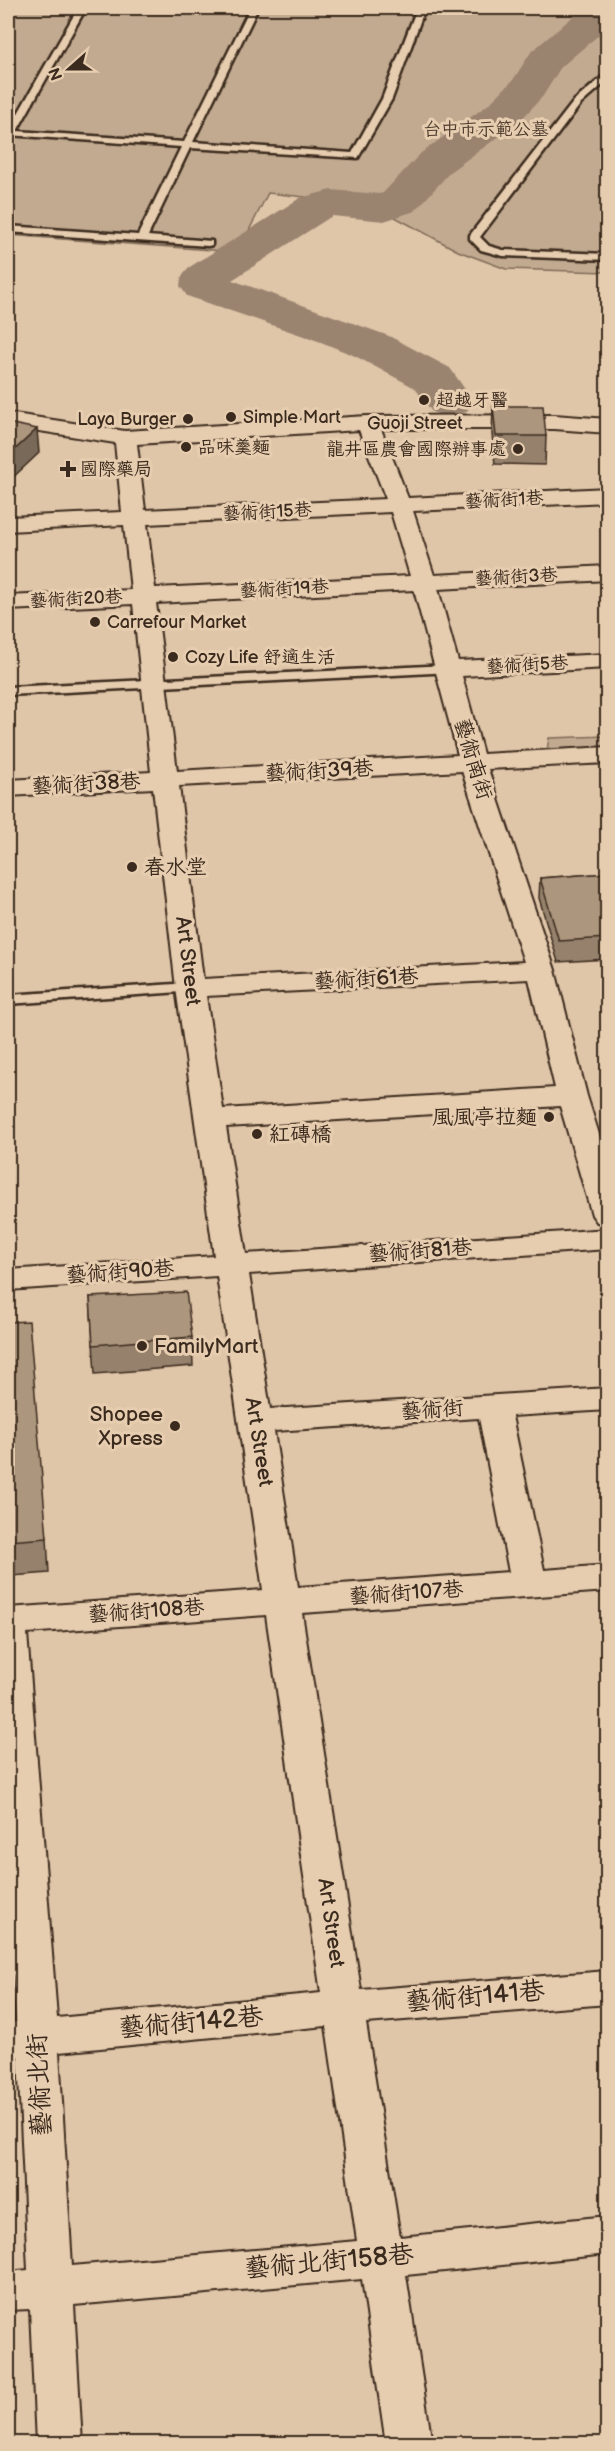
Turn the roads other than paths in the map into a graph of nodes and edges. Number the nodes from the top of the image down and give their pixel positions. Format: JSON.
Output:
{"nodes":[{"id":1,"x":82,"y":8,"type":"edge"},
{"id":2,"x":254,"y":8,"type":"edge"},
{"id":3,"x":421,"y":8,"type":"edge"},
{"id":4,"x":608,"y":75,"type":"edge"},
{"id":5,"x":187,"y":144,"type":"junction"},
{"id":6,"x":8,"y":229,"type":"edge"},
{"id":7,"x":141,"y":239,"type":"junction"},
{"id":8,"x":208,"y":243,"type":"dead end"},
{"id":9,"x":608,"y":257,"type":"edge"},
{"id":10,"x":8,"y":420,"type":"edge"},
{"id":11,"x":367,"y":423,"type":"junction"},
{"id":12,"x":608,"y":426,"type":"edge"},
{"id":13,"x":125,"y":438,"type":"junction"},
{"id":14,"x":608,"y":495,"type":"edge"},
{"id":15,"x":400,"y":505,"type":"junction"},
{"id":16,"x":134,"y":519,"type":"junction"},
{"id":17,"x":8,"y":524,"type":"edge"},
{"id":18,"x":608,"y":573,"type":"edge"},
{"id":19,"x":424,"y":582,"type":"junction"},
{"id":20,"x":144,"y":596,"type":"junction"},
{"id":21,"x":8,"y":603,"type":"edge"},
{"id":22,"x":608,"y":661,"type":"edge"},
{"id":23,"x":447,"y":669,"type":"junction"},
{"id":24,"x":154,"y":684,"type":"junction"},
{"id":25,"x":8,"y":691,"type":"edge"},
{"id":26,"x":608,"y":755,"type":"edge"},
{"id":27,"x":473,"y":764,"type":"junction"},
{"id":28,"x":165,"y":779,"type":"junction"},
{"id":29,"x":8,"y":788,"type":"edge"},
{"id":30,"x":542,"y":970,"type":"junction"},
{"id":31,"x":190,"y":988,"type":"junction"},
{"id":32,"x":8,"y":1000,"type":"edge"},
{"id":33,"x":572,"y":1096,"type":"junction"},
{"id":34,"x":210,"y":1119,"type":"junction"},
{"id":35,"x":608,"y":1215,"type":"edge"},
{"id":36,"x":608,"y":1239,"type":"edge"},
{"id":37,"x":232,"y":1263,"type":"junction"},
{"id":38,"x":8,"y":1280,"type":"edge"},
{"id":39,"x":608,"y":1399,"type":"edge"},
{"id":40,"x":493,"y":1406,"type":"junction"},
{"id":41,"x":256,"y":1421,"type":"junction"},
{"id":42,"x":608,"y":1578,"type":"edge"},
{"id":43,"x":529,"y":1584,"type":"junction"},
{"id":44,"x":283,"y":1602,"type":"junction"},
{"id":45,"x":8,"y":1621,"type":"edge"},
{"id":46,"x":608,"y":1987,"type":"edge"},
{"id":47,"x":343,"y":2008,"type":"junction"},
{"id":48,"x":23,"y":2039,"type":"edge"},
{"id":49,"x":608,"y":2235,"type":"edge"},
{"id":50,"x":380,"y":2258,"type":"junction"},
{"id":51,"x":51,"y":2286,"type":"junction"},
{"id":52,"x":8,"y":2291,"type":"edge"},
{"id":53,"x":59,"y":2444,"type":"edge"},
{"id":54,"x":409,"y":2444,"type":"edge"}],
"edges":[{"from":1,"to":5,"type":"lane"},
{"from":2,"to":5,"type":"lane"},
{"from":3,"to":5,"type":"lane"},
{"from":4,"to":9,"type":"lane"},
{"from":5,"to":7,"type":"lane"},
{"from":6,"to":7,"type":"lane"},
{"from":7,"to":8,"type":"lane"},
{"from":10,"to":13,"type":"street","name":"Guoji Street"},
{"from":11,"to":12,"type":"street","name":"Guoji Street"},
{"from":11,"to":13,"type":"street","name":"Guoji Street"},
{"from":11,"to":15,"type":"street","name":"藝術南街"},
{"from":13,"to":16,"type":"street","name":"Art Street"},
{"from":14,"to":15,"type":"street","name":"藝術街1巷"},
{"from":15,"to":16,"type":"street","name":"藝術街15巷"},
{"from":15,"to":19,"type":"street","name":"藝術南街"},
{"from":16,"to":17,"type":"street","name":"藝術街15巷"},
{"from":16,"to":20,"type":"street","name":"Art Street"},
{"from":18,"to":19,"type":"street","name":"藝術街3巷"},
{"from":19,"to":20,"type":"street","name":"藝術街19巷"},
{"from":19,"to":23,"type":"street","name":"藝術南街"},
{"from":20,"to":21,"type":"street","name":"藝術街20巷"},
{"from":20,"to":24,"type":"street","name":"Art Street"},
{"from":22,"to":23,"type":"street","name":"藝術街5巷"},
{"from":23,"to":24,"type":"lane"},
{"from":23,"to":27,"type":"street","name":"藝術南街"},
{"from":24,"to":25,"type":"lane"},
{"from":24,"to":28,"type":"street","name":"Art Street"},
{"from":26,"to":27,"type":"street","name":"藝術街39巷"},
{"from":27,"to":28,"type":"street","name":"藝術街39巷"},
{"from":27,"to":30,"type":"street","name":"藝術南街"},
{"from":28,"to":29,"type":"street","name":"藝術街38巷"},
{"from":28,"to":31,"type":"street","name":"Art Street"},
{"from":30,"to":31,"type":"street","name":"藝術街61巷"},
{"from":30,"to":33,"type":"street","name":"藝術南街"},
{"from":31,"to":32,"type":"lane"},
{"from":31,"to":34,"type":"street","name":"Art Street"},
{"from":33,"to":34,"type":"street"},
{"from":33,"to":35,"type":"street","name":"藝術南街"},
{"from":34,"to":37,"type":"street","name":"Art Street"},
{"from":36,"to":37,"type":"street","name":"藝術街81巷"},
{"from":37,"to":38,"type":"street","name":"藝術街90巷"},
{"from":37,"to":41,"type":"street","name":"Art Street"},
{"from":39,"to":40,"type":"street","name":"藝術街"},
{"from":40,"to":41,"type":"street","name":"藝術街"},
{"from":40,"to":43,"type":"street"},
{"from":41,"to":44,"type":"street","name":"Art Street"},
{"from":42,"to":43,"type":"street","name":"藝術街107巷"},
{"from":43,"to":44,"type":"street","name":"藝術街107巷"},
{"from":44,"to":45,"type":"street","name":"藝術街108巷"},
{"from":44,"to":47,"type":"street","name":"Art Street"},
{"from":45,"to":48,"type":"street","name":"藝術北街"},
{"from":46,"to":47,"type":"street","name":"藝術街141巷"},
{"from":47,"to":48,"type":"street","name":"藝術街142巷"},
{"from":47,"to":50,"type":"street","name":"Art Street"},
{"from":48,"to":51,"type":"street","name":"藝術北街"},
{"from":49,"to":50,"type":"street","name":"藝術北街158巷"},
{"from":50,"to":51,"type":"street","name":"藝術北街158巷"},
{"from":50,"to":54,"type":"street","name":"Art Street"},
{"from":51,"to":52,"type":"street","name":"藝術北街158巷"},
{"from":51,"to":53,"type":"street","name":"藝術北街"}]}
